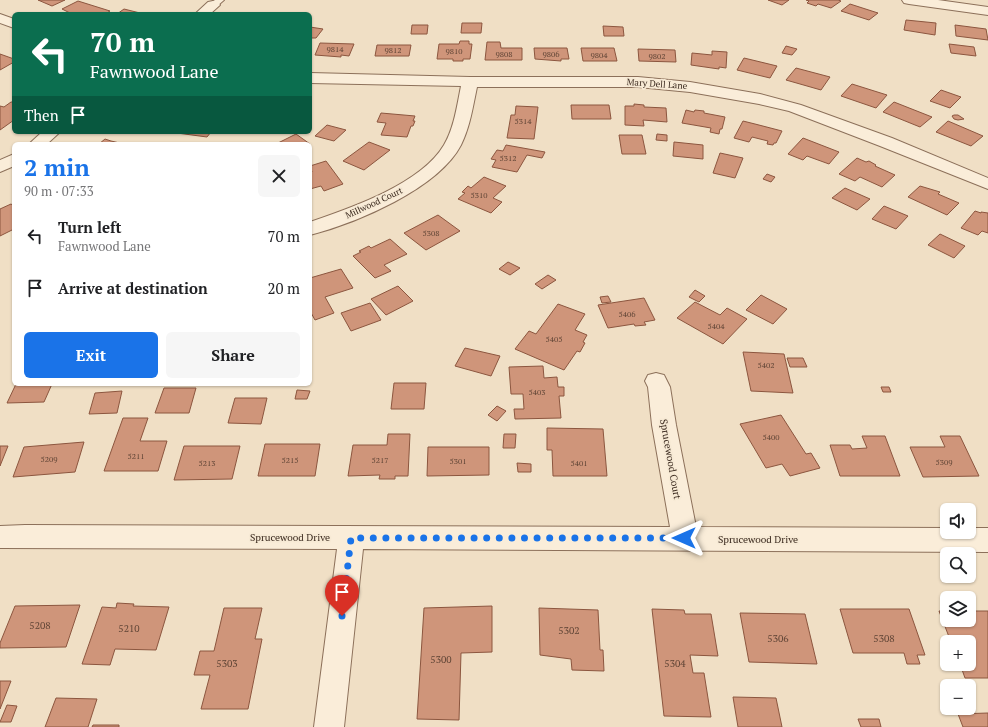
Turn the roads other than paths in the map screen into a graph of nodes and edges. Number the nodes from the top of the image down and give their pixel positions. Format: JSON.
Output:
{"nodes":[{"id":1,"x":909,"y":0,"type":"edge"},
{"id":2,"x":216,"y":3,"type":"edge"},
{"id":3,"x":988,"y":11,"type":"edge"},
{"id":4,"x":205,"y":12,"type":"edge"},
{"id":5,"x":0,"y":18,"type":"edge"},
{"id":6,"x":12,"y":23,"type":"edge"},
{"id":7,"x":312,"y":78,"type":"edge"},
{"id":8,"x":470,"y":82,"type":"junction"},
{"id":9,"x":50,"y":134,"type":"edge"},
{"id":10,"x":40,"y":142,"type":"edge"},
{"id":11,"x":12,"y":160,"type":"edge"},
{"id":12,"x":0,"y":167,"type":"edge"},
{"id":13,"x":988,"y":184,"type":"edge"},
{"id":14,"x":312,"y":228,"type":"edge"},
{"id":15,"x":656,"y":381,"type":"dead end"},
{"id":16,"x":0,"y":537,"type":"edge"},
{"id":17,"x":351,"y":538,"type":"junction"},
{"id":18,"x":684,"y":538,"type":"junction"},
{"id":19,"x":988,"y":540,"type":"edge"},
{"id":20,"x":329,"y":727,"type":"edge"}],
"edges":[{"from":1,"to":3,"type":"street"},
{"from":2,"to":4,"type":"street"},
{"from":5,"to":6,"type":"street"},
{"from":7,"to":8,"type":"street","name":"Mary Dell Lane"},
{"from":8,"to":13,"type":"street","name":"Mary Dell Lane"},
{"from":8,"to":14,"type":"street","name":"Millwood Court"},
{"from":9,"to":10,"type":"street"},
{"from":11,"to":12,"type":"street"},
{"from":15,"to":18,"type":"street","name":"Sprucewood Court"},
{"from":16,"to":17,"type":"street","name":"Sprucewood Drive"},
{"from":17,"to":18,"type":"street","name":"Sprucewood Drive"},
{"from":17,"to":20,"type":"street"},
{"from":18,"to":19,"type":"street","name":"Sprucewood Drive"}]}
